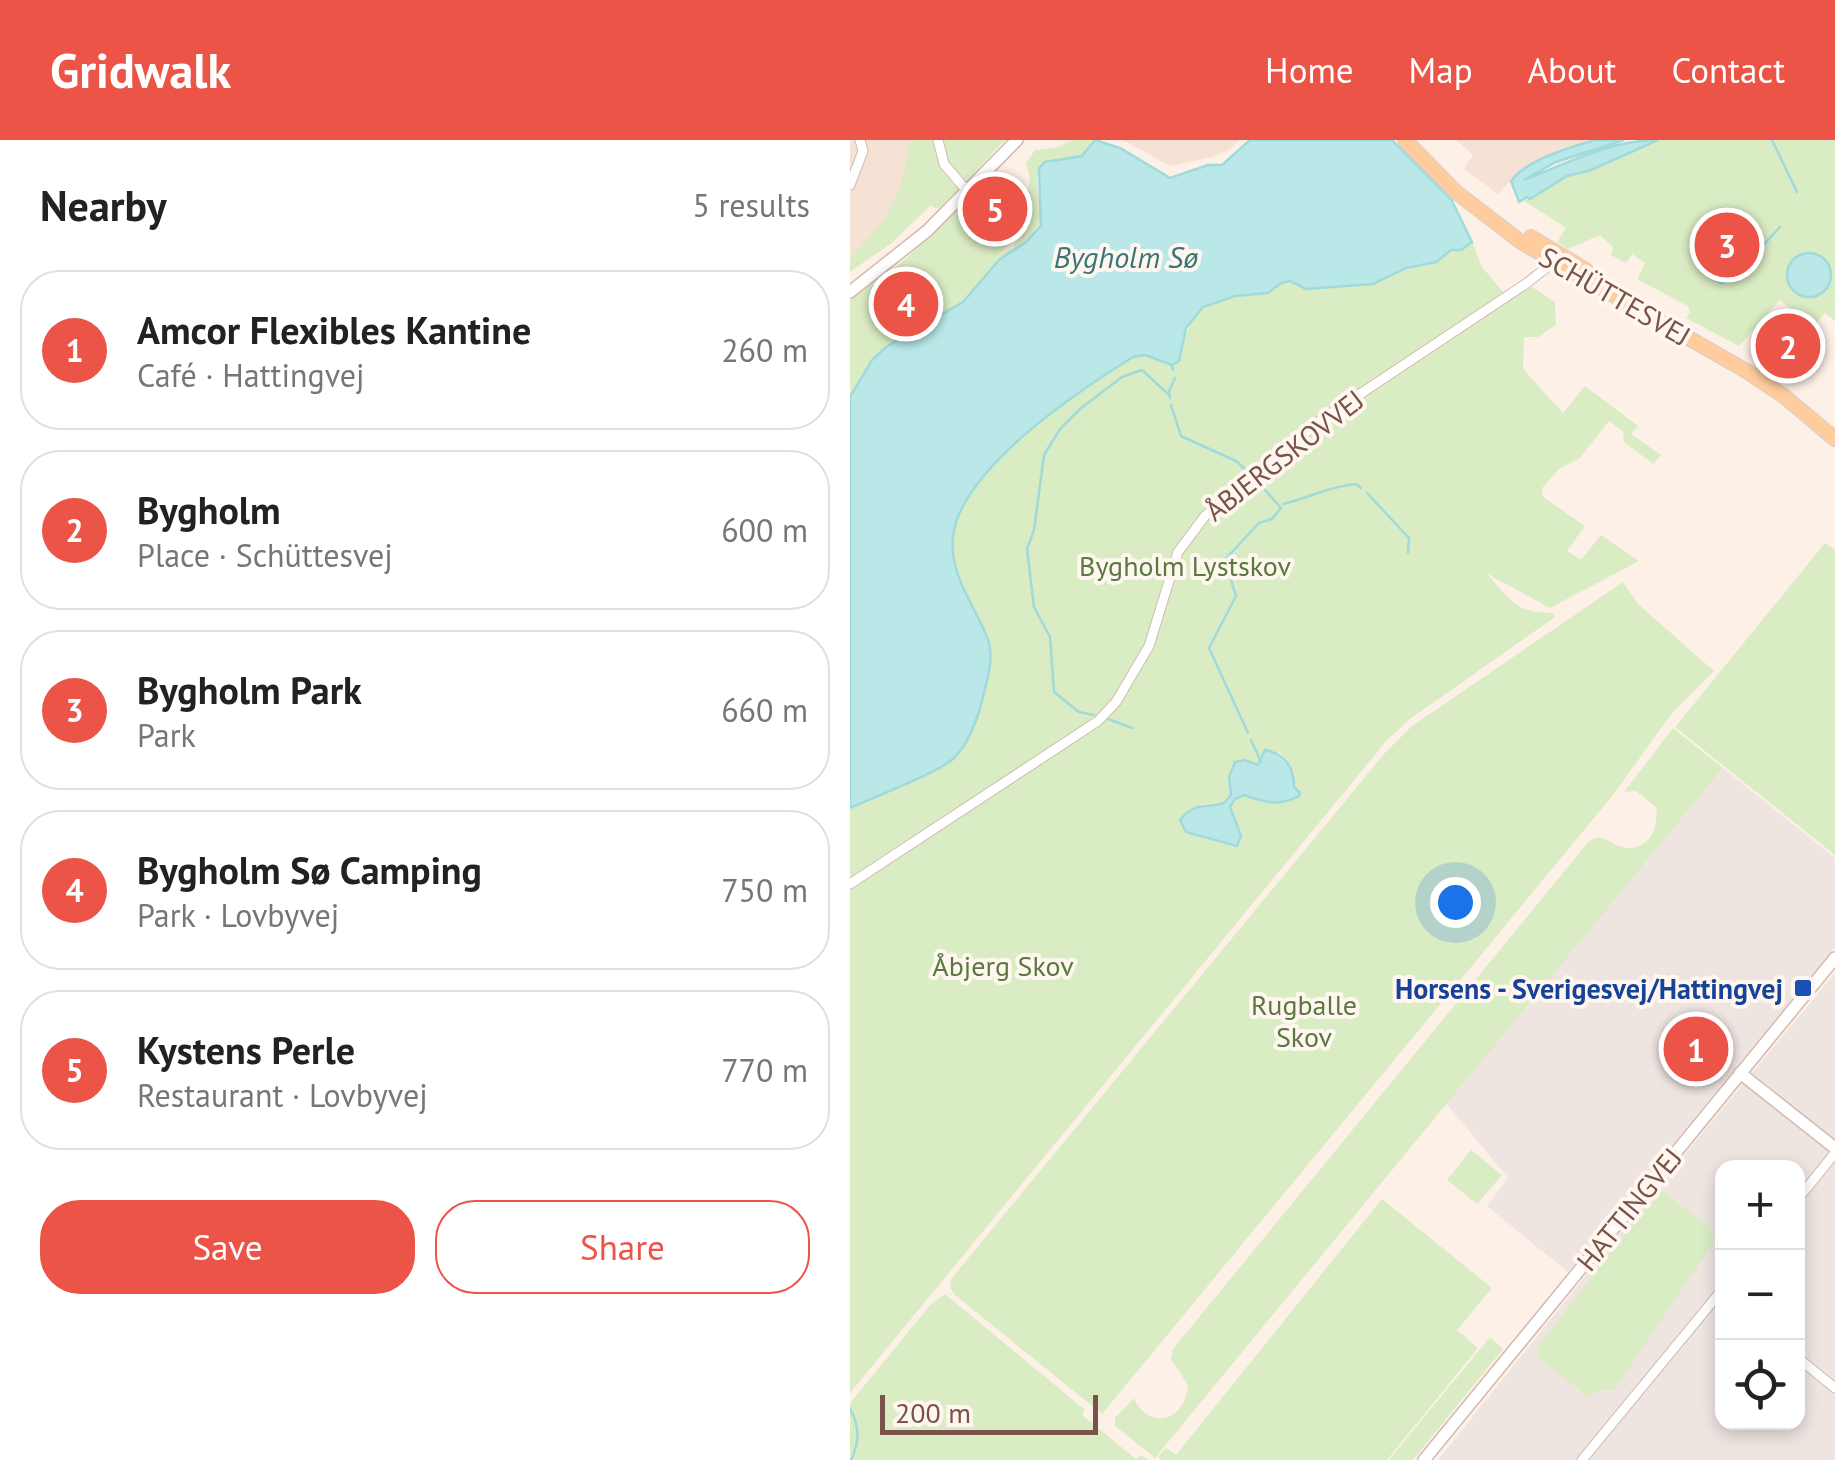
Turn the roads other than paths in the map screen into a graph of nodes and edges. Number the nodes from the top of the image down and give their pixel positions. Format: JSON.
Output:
{"nodes":[{"id":1,"x":860,"y":140,"type":"edge"},
{"id":2,"x":938,"y":140,"type":"edge"},
{"id":3,"x":1017,"y":140,"type":"edge"},
{"id":4,"x":1405,"y":140,"type":"edge"},
{"id":5,"x":1417,"y":140,"type":"edge"},
{"id":6,"x":850,"y":185,"type":"edge"},
{"id":7,"x":967,"y":190,"type":"junction"},
{"id":8,"x":1550,"y":260,"type":"junction"},
{"id":9,"x":850,"y":292,"type":"edge"},
{"id":10,"x":1835,"y":426,"type":"edge"},
{"id":11,"x":1835,"y":438,"type":"edge"},
{"id":12,"x":850,"y":884,"type":"edge"},
{"id":13,"x":1835,"y":958,"type":"edge"},
{"id":14,"x":1740,"y":1073,"type":"junction"},
{"id":15,"x":1835,"y":1151,"type":"edge"},
{"id":16,"x":1805,"y":1190,"type":"edge"},
{"id":17,"x":1715,"y":1301,"type":"edge"},
{"id":18,"x":1805,"y":1364,"type":"edge"},
{"id":19,"x":1835,"y":1388,"type":"edge"},
{"id":20,"x":1586,"y":1459,"type":"edge"},
{"id":21,"x":1424,"y":1460,"type":"edge"}],
"edges":[{"from":1,"to":6,"type":"street"},
{"from":2,"to":7,"type":"street"},
{"from":3,"to":7,"type":"street"},
{"from":4,"to":8,"type":"main road","name":"SCHÜTTESVEJ"},
{"from":5,"to":10,"type":"main road","name":"SCHÜTTESVEJ"},
{"from":7,"to":9,"type":"street"},
{"from":8,"to":11,"type":"main road","name":"SCHÜTTESVEJ"},
{"from":8,"to":12,"type":"street","name":"ÅBJERGSKOVVEJ"},
{"from":13,"to":14,"type":"street","name":"HATTINGVEJ"},
{"from":14,"to":15,"type":"street"},
{"from":14,"to":21,"type":"street","name":"HATTINGVEJ"},
{"from":15,"to":16,"type":"street"},
{"from":17,"to":20,"type":"street"},
{"from":18,"to":19,"type":"street"}]}
